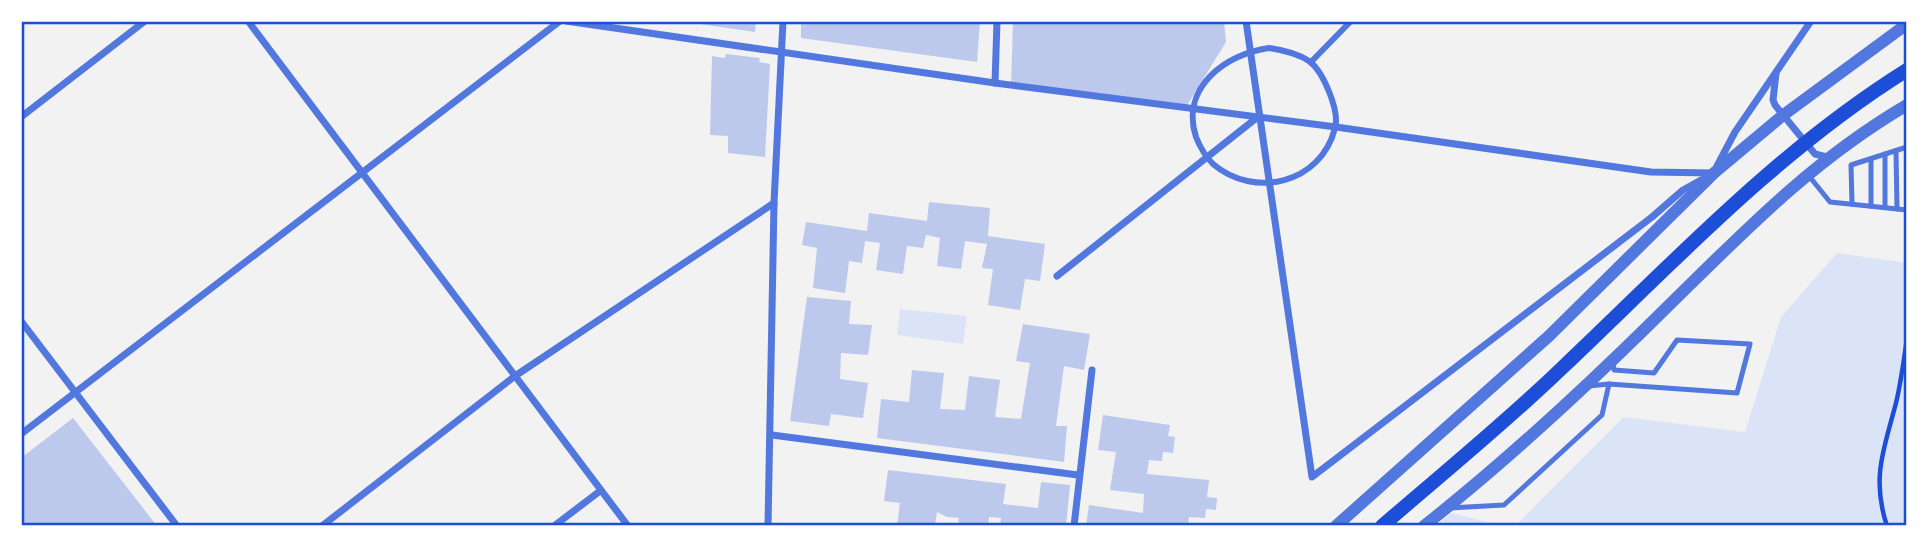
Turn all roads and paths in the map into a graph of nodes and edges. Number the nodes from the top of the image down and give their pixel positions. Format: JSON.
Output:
{"nodes":[{"id":1,"x":145,"y":21,"type":"edge"},
{"id":2,"x":248,"y":21,"type":"edge"},
{"id":3,"x":560,"y":21,"type":"edge"},
{"id":4,"x":566,"y":21,"type":"edge"},
{"id":5,"x":783,"y":21,"type":"edge"},
{"id":6,"x":997,"y":21,"type":"edge"},
{"id":7,"x":1246,"y":21,"type":"edge"},
{"id":8,"x":1351,"y":21,"type":"edge"},
{"id":9,"x":1811,"y":21,"type":"edge"},
{"id":10,"x":1907,"y":24,"type":"edge"},
{"id":11,"x":1250,"y":51,"type":"junction"},
{"id":12,"x":782,"y":53,"type":"junction"},
{"id":13,"x":1311,"y":62,"type":"junction"},
{"id":14,"x":1907,"y":70,"type":"edge"},
{"id":15,"x":1776,"y":72,"type":"junction"},
{"id":16,"x":995,"y":83,"type":"junction"},
{"id":17,"x":1907,"y":104,"type":"edge"},
{"id":18,"x":1193,"y":108,"type":"junction"},
{"id":19,"x":1259,"y":116,"type":"junction"},
{"id":20,"x":1782,"y":116,"type":"junction"},
{"id":21,"x":21,"y":117,"type":"edge"},
{"id":22,"x":1336,"y":127,"type":"junction"},
{"id":23,"x":1907,"y":147,"type":"edge"},
{"id":24,"x":1896,"y":151,"type":"junction"},
{"id":25,"x":1885,"y":154,"type":"junction"},
{"id":26,"x":1827,"y":157,"type":"junction"},
{"id":27,"x":1206,"y":158,"type":"junction"},
{"id":28,"x":1871,"y":159,"type":"junction"},
{"id":29,"x":364,"y":173,"type":"junction"},
{"id":30,"x":1714,"y":173,"type":"junction"},
{"id":31,"x":1807,"y":174,"type":"junction"},
{"id":32,"x":1269,"y":184,"type":"junction"},
{"id":33,"x":774,"y":203,"type":"junction"},
{"id":34,"x":1852,"y":204,"type":"junction"},
{"id":35,"x":1871,"y":206,"type":"junction"},
{"id":36,"x":1885,"y":207,"type":"junction"},
{"id":37,"x":1897,"y":209,"type":"junction"},
{"id":38,"x":1907,"y":210,"type":"edge"},
{"id":39,"x":1907,"y":251,"type":"edge"},
{"id":40,"x":1907,"y":257,"type":"edge"},
{"id":41,"x":1057,"y":276,"type":"dead end"},
{"id":42,"x":21,"y":321,"type":"edge"},
{"id":43,"x":1907,"y":338,"type":"edge"},
{"id":44,"x":1613,"y":360,"type":"junction"},
{"id":45,"x":1092,"y":370,"type":"dead end"},
{"id":46,"x":515,"y":376,"type":"junction"},
{"id":47,"x":1609,"y":384,"type":"junction"},
{"id":48,"x":1585,"y":386,"type":"junction"},
{"id":49,"x":76,"y":391,"type":"junction"},
{"id":50,"x":21,"y":434,"type":"edge"},
{"id":51,"x":772,"y":435,"type":"junction"},
{"id":52,"x":1078,"y":475,"type":"junction"},
{"id":53,"x":600,"y":491,"type":"junction"},
{"id":54,"x":1446,"y":509,"type":"junction"},
{"id":55,"x":1382,"y":525,"type":"edge"},
{"id":56,"x":177,"y":526,"type":"edge"},
{"id":57,"x":321,"y":526,"type":"edge"},
{"id":58,"x":554,"y":526,"type":"edge"},
{"id":59,"x":628,"y":526,"type":"edge"},
{"id":60,"x":768,"y":526,"type":"edge"},
{"id":61,"x":1074,"y":526,"type":"edge"},
{"id":62,"x":1336,"y":526,"type":"edge"},
{"id":63,"x":1424,"y":526,"type":"edge"},
{"id":64,"x":1887,"y":526,"type":"edge"}],
"edges":[{"from":1,"to":21,"type":"street"},
{"from":2,"to":29,"type":"street"},
{"from":3,"to":29,"type":"street"},
{"from":4,"to":12,"type":"street"},
{"from":5,"to":12,"type":"street"},
{"from":6,"to":16,"type":"street"},
{"from":7,"to":11,"type":"street"},
{"from":8,"to":13,"type":"street"},
{"from":9,"to":15,"type":"street"},
{"from":10,"to":20,"type":"street"},
{"from":11,"to":13,"type":"street"},
{"from":11,"to":18,"type":"street"},
{"from":11,"to":19,"type":"street"},
{"from":12,"to":16,"type":"street"},
{"from":12,"to":33,"type":"street"},
{"from":13,"to":22,"type":"street"},
{"from":14,"to":55,"type":"main road"},
{"from":15,"to":20,"type":"street"},
{"from":15,"to":30,"type":"street"},
{"from":16,"to":18,"type":"street"},
{"from":17,"to":26,"type":"street"},
{"from":18,"to":19,"type":"street"},
{"from":18,"to":27,"type":"street"},
{"from":19,"to":22,"type":"street"},
{"from":19,"to":27,"type":"street"},
{"from":19,"to":32,"type":"street"},
{"from":20,"to":26,"type":"street"},
{"from":20,"to":30,"type":"street"},
{"from":22,"to":30,"type":"street"},
{"from":22,"to":32,"type":"street"},
{"from":23,"to":24,"type":"lane"},
{"from":24,"to":25,"type":"lane"},
{"from":24,"to":37,"type":"lane"},
{"from":25,"to":28,"type":"lane"},
{"from":25,"to":36,"type":"lane"},
{"from":26,"to":31,"type":"street"},
{"from":27,"to":32,"type":"street"},
{"from":27,"to":41,"type":"street"},
{"from":28,"to":34,"type":"lane"},
{"from":28,"to":35,"type":"lane"},
{"from":29,"to":46,"type":"street"},
{"from":29,"to":49,"type":"street"},
{"from":30,"to":32,"type":"street"},
{"from":30,"to":62,"type":"street"},
{"from":31,"to":34,"type":"lane"},
{"from":31,"to":44,"type":"street"},
{"from":33,"to":46,"type":"street"},
{"from":33,"to":51,"type":"street"},
{"from":34,"to":35,"type":"lane"},
{"from":35,"to":36,"type":"lane"},
{"from":36,"to":37,"type":"lane"},
{"from":37,"to":38,"type":"lane"},
{"from":39,"to":40,"type":"path"},
{"from":42,"to":49,"type":"street"},
{"from":43,"to":64,"type":"path"},
{"from":44,"to":47,"type":"lane"},
{"from":44,"to":48,"type":"street"},
{"from":45,"to":52,"type":"street"},
{"from":46,"to":53,"type":"street"},
{"from":46,"to":57,"type":"street"},
{"from":47,"to":48,"type":"lane"},
{"from":47,"to":54,"type":"lane"},
{"from":48,"to":54,"type":"street"},
{"from":49,"to":50,"type":"street"},
{"from":49,"to":56,"type":"street"},
{"from":51,"to":52,"type":"street"},
{"from":51,"to":60,"type":"street"},
{"from":52,"to":61,"type":"street"},
{"from":53,"to":58,"type":"street"},
{"from":53,"to":59,"type":"street"},
{"from":54,"to":63,"type":"street"}]}
